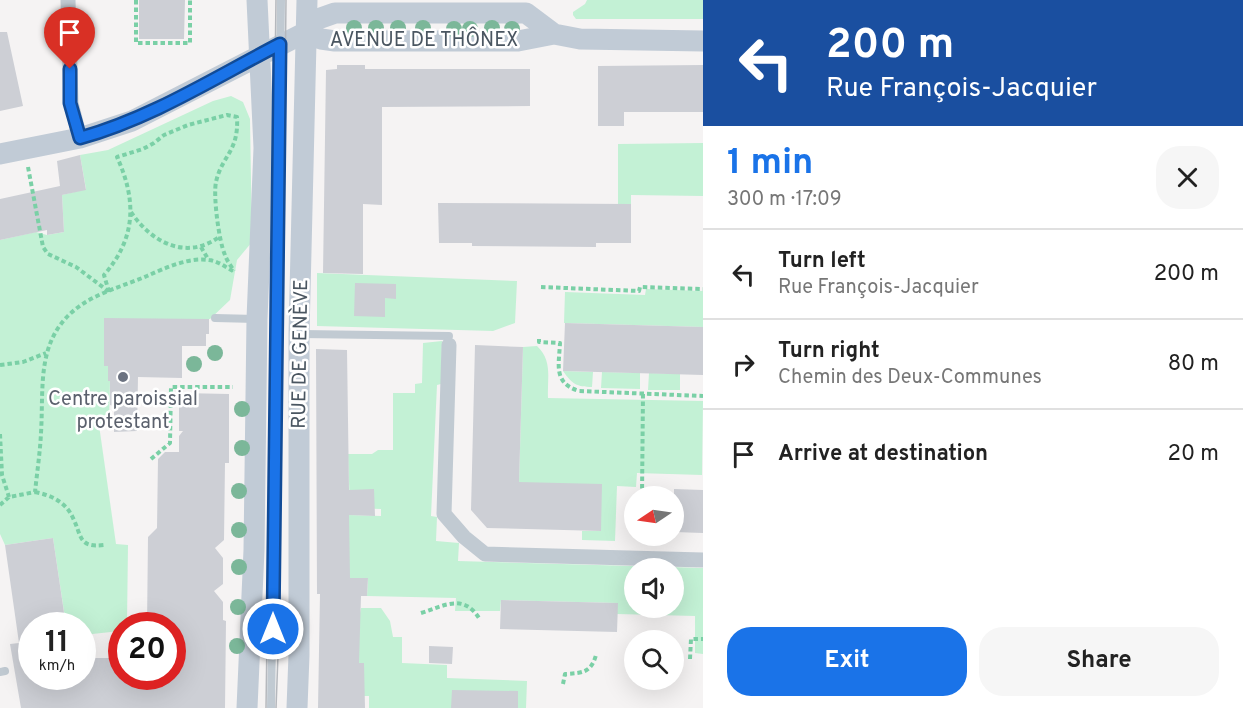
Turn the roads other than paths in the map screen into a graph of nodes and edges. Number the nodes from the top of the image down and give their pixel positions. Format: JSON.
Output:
{"nodes":[{"id":1,"x":68,"y":0,"type":"edge"},
{"id":2,"x":257,"y":0,"type":"edge"},
{"id":3,"x":281,"y":0,"type":"edge"},
{"id":4,"x":307,"y":0,"type":"edge"},
{"id":5,"x":306,"y":32,"type":"junction"},
{"id":6,"x":554,"y":34,"type":"junction"},
{"id":7,"x":703,"y":41,"type":"edge"},
{"id":8,"x":280,"y":44,"type":"junction"},
{"id":9,"x":258,"y":57,"type":"junction"},
{"id":10,"x":80,"y":138,"type":"junction"},
{"id":11,"x":0,"y":154,"type":"edge"},
{"id":12,"x":215,"y":318,"type":"dead end"},
{"id":13,"x":257,"y":319,"type":"junction"},
{"id":14,"x":299,"y":334,"type":"junction"},
{"id":15,"x":449,"y":341,"type":"joint"},
{"id":16,"x":703,"y":560,"type":"edge"},
{"id":17,"x":247,"y":708,"type":"edge"},
{"id":18,"x":271,"y":708,"type":"edge"},
{"id":19,"x":297,"y":708,"type":"edge"}],
"edges":[{"from":1,"to":10,"type":"street"},
{"from":2,"to":9,"type":"main road"},
{"from":3,"to":8,"type":"lane"},
{"from":4,"to":5,"type":"main road","name":"RUE DE GENÈVE"},
{"from":5,"to":6,"type":"main road","name":"AVENUE DE THÔNEX"},
{"from":5,"to":6,"type":"main road","name":"AVENUE DE THÔNEX"},
{"from":5,"to":8,"type":"main road"},
{"from":5,"to":14,"type":"main road","name":"RUE DE GENÈVE"},
{"from":6,"to":7,"type":"main road","name":"AVENUE DE THÔNEX"},
{"from":8,"to":9,"type":"main road"},
{"from":8,"to":18,"type":"lane"},
{"from":9,"to":10,"type":"main road"},
{"from":9,"to":13,"type":"main road"},
{"from":10,"to":11,"type":"main road"},
{"from":12,"to":13,"type":"lane"},
{"from":13,"to":17,"type":"main road"},
{"from":14,"to":15,"type":"lane"},
{"from":14,"to":19,"type":"main road","name":"RUE DE GENÈVE"},
{"from":15,"to":16,"type":"street"}]}
